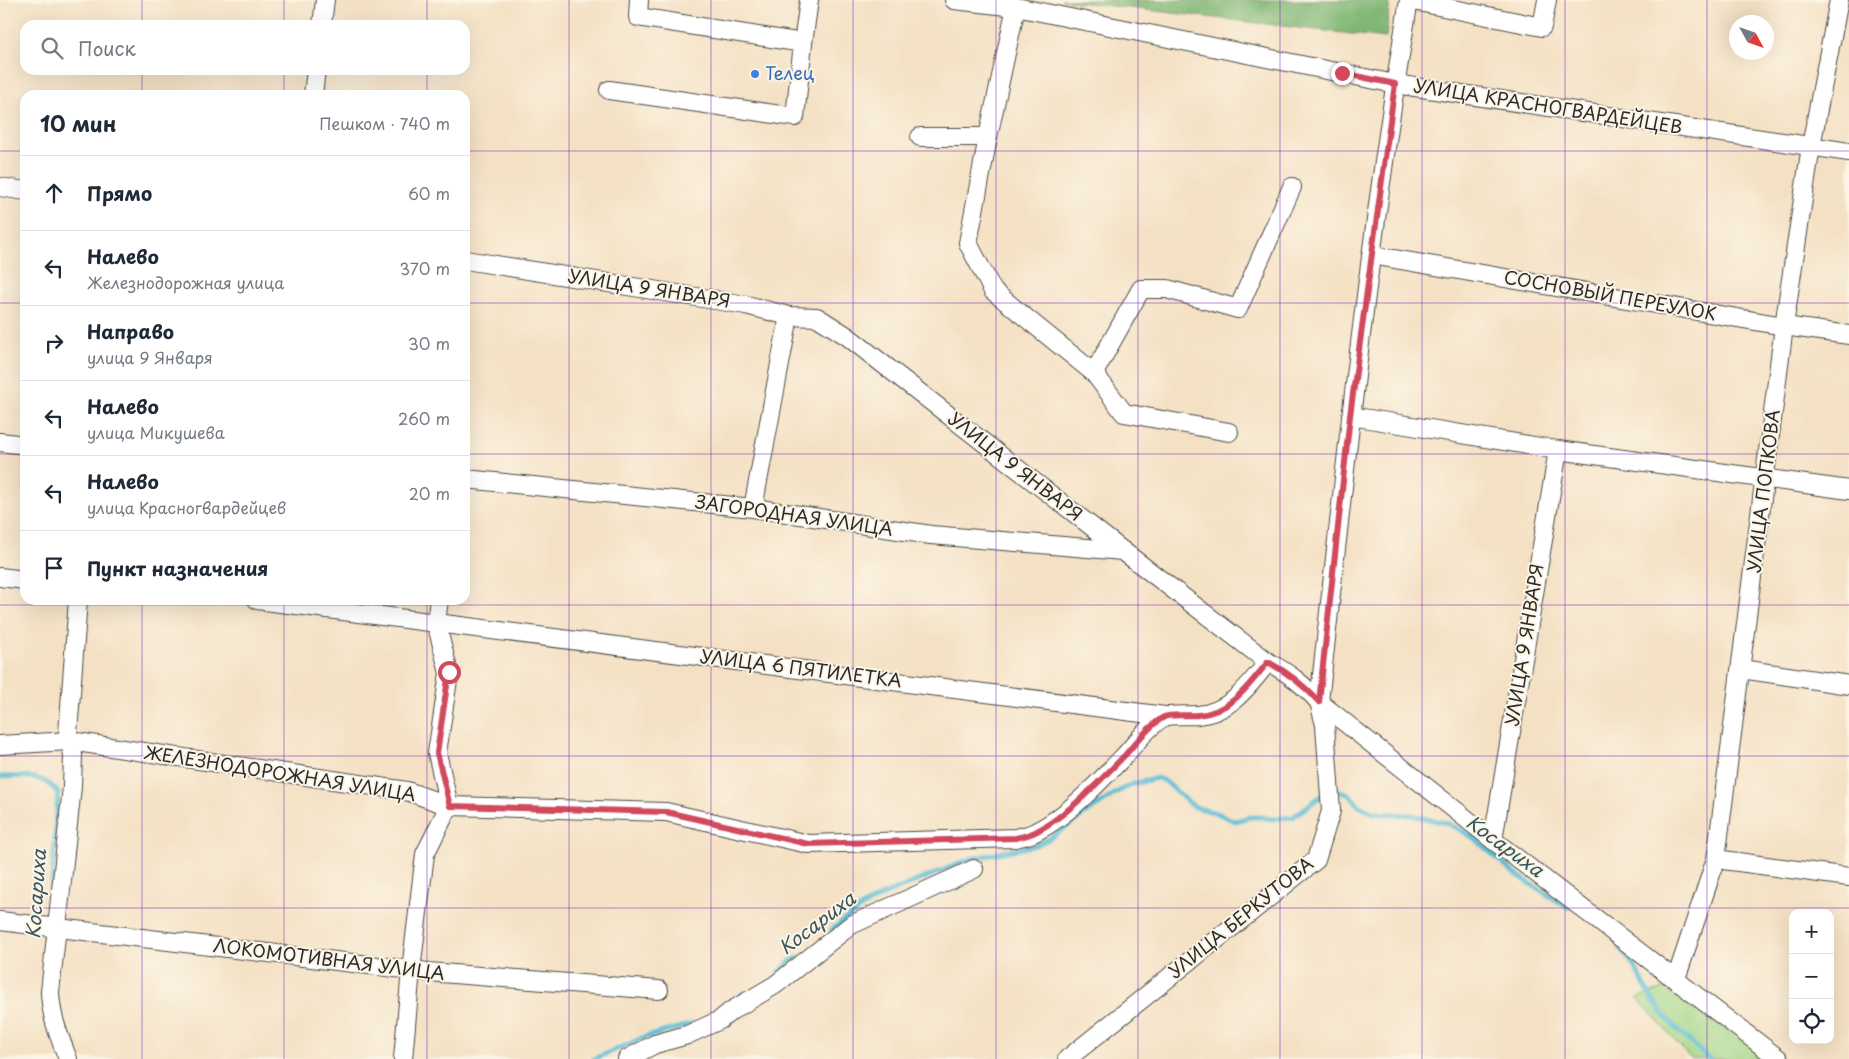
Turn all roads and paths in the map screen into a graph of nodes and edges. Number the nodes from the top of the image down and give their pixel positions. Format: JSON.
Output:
{"nodes":[{"id":1,"x":325,"y":0,"type":"edge"},
{"id":2,"x":639,"y":0,"type":"edge"},
{"id":3,"x":809,"y":0,"type":"edge"},
{"id":4,"x":954,"y":0,"type":"edge"},
{"id":5,"x":1409,"y":0,"type":"edge"},
{"id":6,"x":1548,"y":0,"type":"edge"},
{"id":7,"x":1839,"y":0,"type":"edge"},
{"id":8,"x":1016,"y":7,"type":"junction"},
{"id":9,"x":323,"y":20,"type":"edge"},
{"id":10,"x":803,"y":43,"type":"junction"},
{"id":11,"x":315,"y":75,"type":"edge"},
{"id":12,"x":1395,"y":84,"type":"junction"},
{"id":13,"x":314,"y":90,"type":"edge"},
{"id":14,"x":609,"y":90,"type":"dead end"},
{"id":15,"x":920,"y":137,"type":"dead end"},
{"id":16,"x":988,"y":137,"type":"junction"},
{"id":17,"x":1811,"y":146,"type":"junction"},
{"id":18,"x":1849,"y":152,"type":"edge"},
{"id":19,"x":0,"y":187,"type":"edge"},
{"id":20,"x":1292,"y":187,"type":"dead end"},
{"id":21,"x":20,"y":190,"type":"edge"},
{"id":22,"x":1371,"y":255,"type":"junction"},
{"id":23,"x":470,"y":261,"type":"edge"},
{"id":24,"x":789,"y":316,"type":"junction"},
{"id":25,"x":1784,"y":326,"type":"junction"},
{"id":26,"x":1849,"y":335,"type":"edge"},
{"id":27,"x":1094,"y":373,"type":"junction"},
{"id":28,"x":1350,"y":416,"type":"junction"},
{"id":29,"x":1229,"y":432,"type":"dead end"},
{"id":30,"x":0,"y":442,"type":"edge"},
{"id":31,"x":20,"y":444,"type":"edge"},
{"id":32,"x":1558,"y":450,"type":"junction"},
{"id":33,"x":1766,"y":478,"type":"junction"},
{"id":34,"x":470,"y":480,"type":"edge"},
{"id":35,"x":1849,"y":490,"type":"edge"},
{"id":36,"x":753,"y":508,"type":"junction"},
{"id":37,"x":1122,"y":551,"type":"junction"},
{"id":38,"x":0,"y":577,"type":"edge"},
{"id":39,"x":20,"y":579,"type":"edge"},
{"id":40,"x":78,"y":605,"type":"edge"},
{"id":41,"x":298,"y":605,"type":"edge"},
{"id":42,"x":439,"y":605,"type":"edge"},
{"id":43,"x":436,"y":622,"type":"junction"},
{"id":44,"x":1268,"y":662,"type":"junction"},
{"id":45,"x":1741,"y":669,"type":"junction"},
{"id":46,"x":1849,"y":685,"type":"edge"},
{"id":47,"x":1319,"y":702,"type":"junction"},
{"id":48,"x":1166,"y":716,"type":"junction"},
{"id":49,"x":70,"y":741,"type":"junction"},
{"id":50,"x":0,"y":745,"type":"edge"},
{"id":51,"x":450,"y":806,"type":"junction"},
{"id":52,"x":1493,"y":840,"type":"junction"},
{"id":53,"x":1716,"y":859,"type":"junction"},
{"id":54,"x":974,"y":869,"type":"dead end"},
{"id":55,"x":1849,"y":877,"type":"edge"},
{"id":56,"x":0,"y":921,"type":"edge"},
{"id":57,"x":57,"y":927,"type":"junction"},
{"id":58,"x":410,"y":970,"type":"junction"},
{"id":59,"x":1676,"y":979,"type":"junction"},
{"id":60,"x":659,"y":990,"type":"dead end"},
{"id":61,"x":68,"y":1059,"type":"edge"},
{"id":62,"x":402,"y":1059,"type":"edge"},
{"id":63,"x":627,"y":1059,"type":"edge"},
{"id":64,"x":1067,"y":1059,"type":"edge"},
{"id":65,"x":1779,"y":1059,"type":"edge"}],
"edges":[{"from":1,"to":9,"type":"street"},
{"from":2,"to":10,"type":"street"},
{"from":3,"to":10,"type":"street"},
{"from":4,"to":8,"type":"street","name":"УЛИЦА КРАСНОГВАРДЕЙЦЕВ"},
{"from":5,"to":6,"type":"street"},
{"from":5,"to":12,"type":"street"},
{"from":7,"to":17,"type":"street","name":"УЛИЦА ПОПКОВА"},
{"from":8,"to":12,"type":"street","name":"УЛИЦА КРАСНОГВАРДЕЙЦЕВ"},
{"from":8,"to":16,"type":"street"},
{"from":10,"to":14,"type":"street"},
{"from":11,"to":13,"type":"street"},
{"from":12,"to":17,"type":"street","name":"УЛИЦА КРАСНОГВАРДЕЙЦЕВ"},
{"from":12,"to":22,"type":"street"},
{"from":15,"to":16,"type":"street"},
{"from":16,"to":27,"type":"street"},
{"from":17,"to":18,"type":"street","name":"УЛИЦА КРАСНОГВАРДЕЙЦЕВ"},
{"from":17,"to":25,"type":"street","name":"УЛИЦА ПОПКОВА"},
{"from":19,"to":21,"type":"street"},
{"from":20,"to":27,"type":"street"},
{"from":22,"to":25,"type":"street","name":"СОСНОВЫЙ ПЕРЕУЛОК"},
{"from":22,"to":28,"type":"street"},
{"from":23,"to":24,"type":"street","name":"УЛИЦА 9 ЯНВАРЯ"},
{"from":24,"to":36,"type":"street"},
{"from":24,"to":37,"type":"street","name":"УЛИЦА 9 ЯНВАРЯ"},
{"from":25,"to":26,"type":"street","name":"СОСНОВЫЙ ПЕРЕУЛОК"},
{"from":25,"to":33,"type":"street","name":"УЛИЦА ПОПКОВА"},
{"from":27,"to":29,"type":"street"},
{"from":28,"to":32,"type":"street"},
{"from":28,"to":47,"type":"street"},
{"from":30,"to":31,"type":"street"},
{"from":32,"to":33,"type":"street"},
{"from":32,"to":52,"type":"street","name":"УЛИЦА 9 ЯНВАРЯ"},
{"from":33,"to":35,"type":"street"},
{"from":33,"to":45,"type":"street","name":"УЛИЦА ПОПКОВА"},
{"from":34,"to":36,"type":"street","name":"ЗАГОРОДНАЯ УЛИЦА"},
{"from":36,"to":37,"type":"street","name":"ЗАГОРОДНАЯ УЛИЦА"},
{"from":37,"to":44,"type":"street","name":"УЛИЦА 9 ЯНВАРЯ"},
{"from":38,"to":39,"type":"street"},
{"from":40,"to":49,"type":"street"},
{"from":41,"to":43,"type":"street","name":"УЛИЦА 6 ПЯТИЛЕТКА"},
{"from":42,"to":43,"type":"street"},
{"from":43,"to":48,"type":"street","name":"УЛИЦА 6 ПЯТИЛЕТКА"},
{"from":43,"to":51,"type":"street"},
{"from":44,"to":47,"type":"street","name":"УЛИЦА 9 ЯНВАРЯ"},
{"from":44,"to":48,"type":"street"},
{"from":45,"to":46,"type":"street"},
{"from":45,"to":53,"type":"street","name":"УЛИЦА ПОПКОВА"},
{"from":47,"to":52,"type":"street","name":"УЛИЦА 9 ЯНВАРЯ"},
{"from":47,"to":64,"type":"street","name":"УЛИЦА БЕРКУТОВА"},
{"from":48,"to":51,"type":"street","name":"ЖЕЛЕЗНОДОРОЖНАЯ УЛИЦА"},
{"from":49,"to":50,"type":"street","name":"ЖЕЛЕЗНОДОРОЖНАЯ УЛИЦА"},
{"from":49,"to":51,"type":"street","name":"ЖЕЛЕЗНОДОРОЖНАЯ УЛИЦА"},
{"from":49,"to":57,"type":"street"},
{"from":51,"to":58,"type":"street"},
{"from":52,"to":59,"type":"street","name":"УЛИЦА 9 ЯНВАРЯ"},
{"from":53,"to":55,"type":"street"},
{"from":53,"to":59,"type":"street","name":"УЛИЦА ПОПКОВА"},
{"from":54,"to":63,"type":"street"},
{"from":56,"to":57,"type":"street","name":"ЛОКОМОТИВНАЯ УЛИЦА"},
{"from":57,"to":58,"type":"street","name":"ЛОКОМОТИВНАЯ УЛИЦА"},
{"from":57,"to":61,"type":"street"},
{"from":58,"to":60,"type":"street","name":"ЛОКОМОТИВНАЯ УЛИЦА"},
{"from":58,"to":62,"type":"street"},
{"from":59,"to":65,"type":"street","name":"УЛИЦА 9 ЯНВАРЯ"}]}
